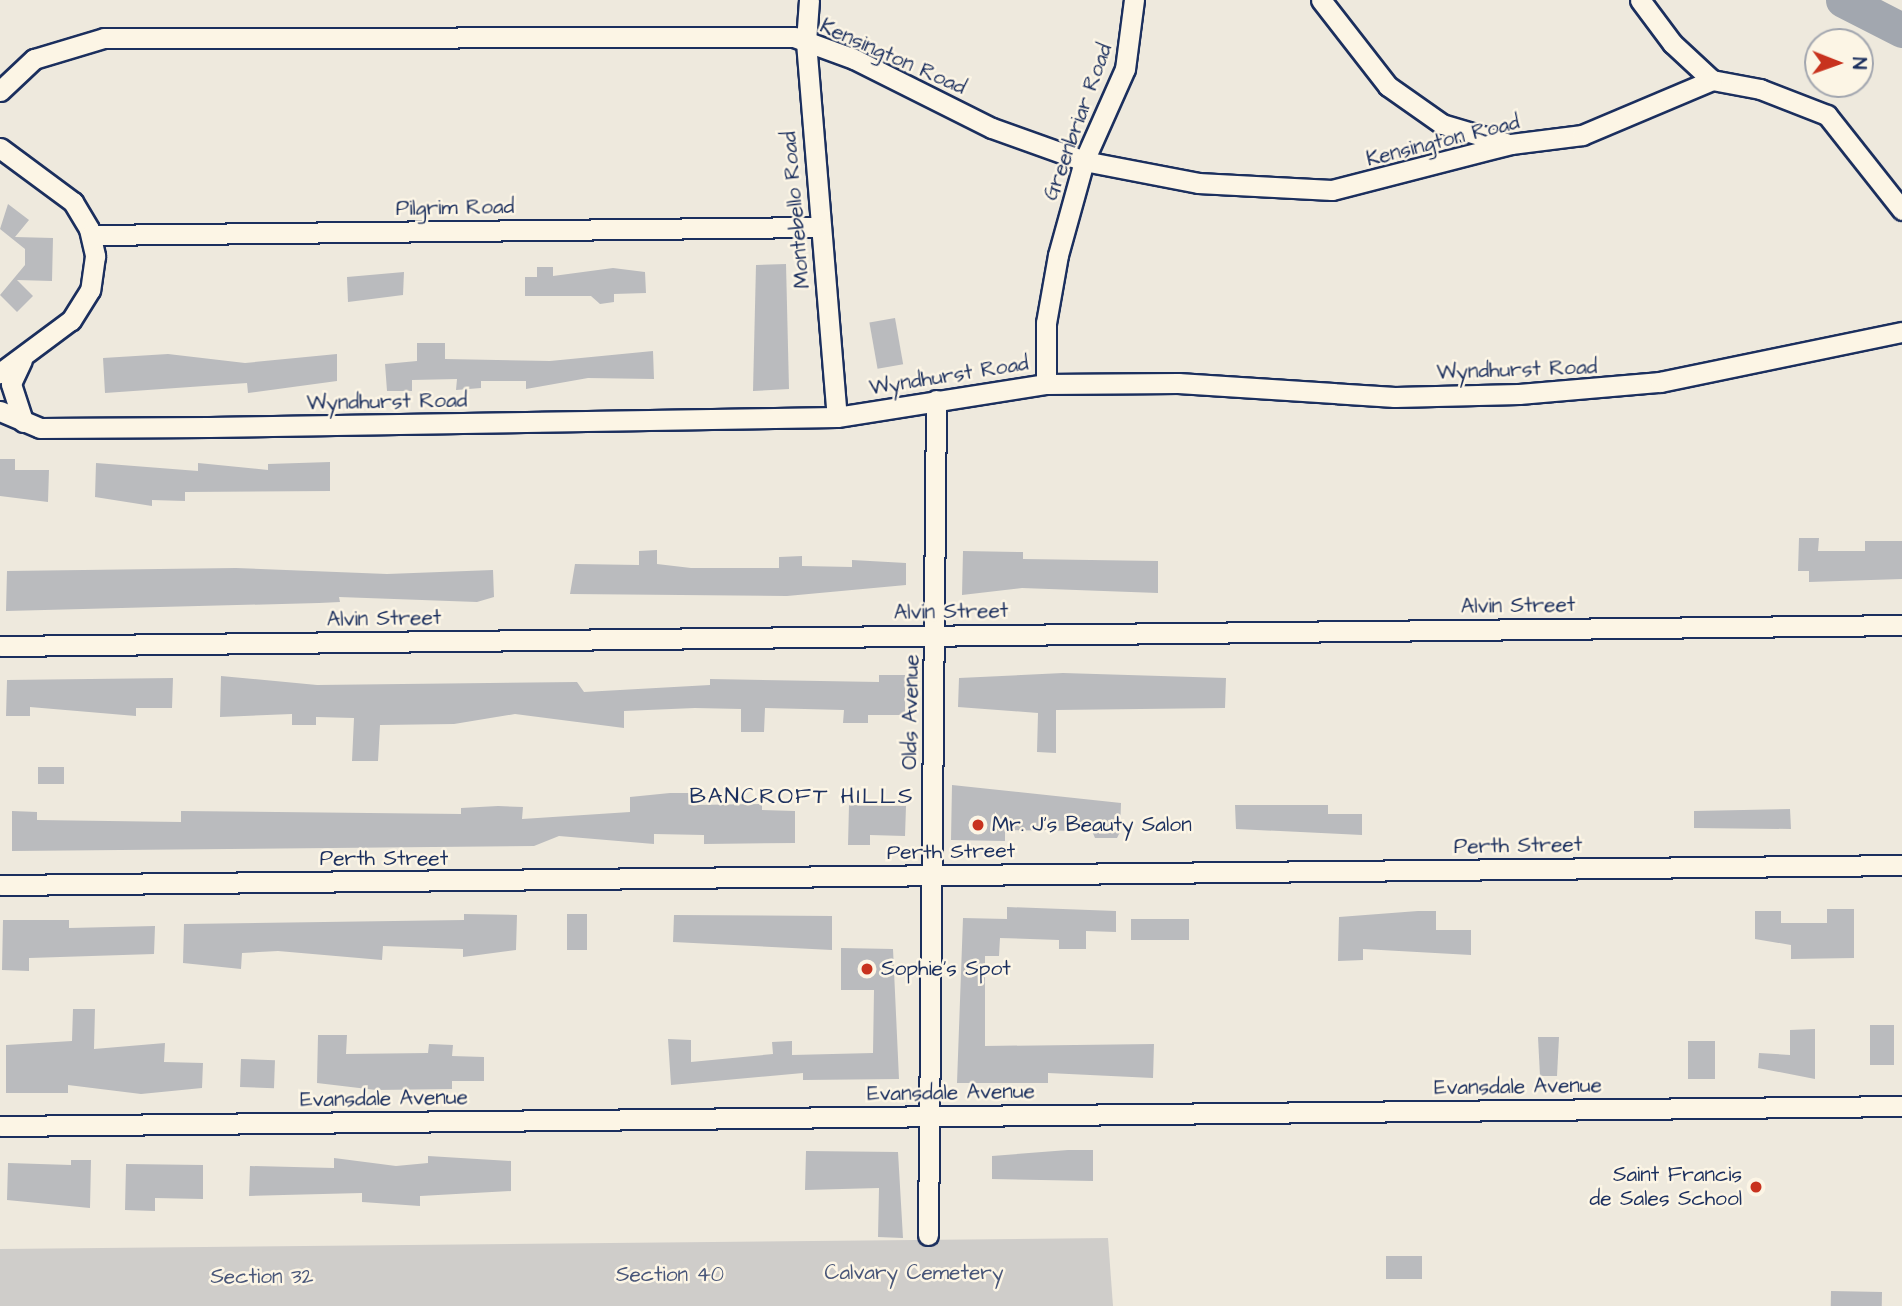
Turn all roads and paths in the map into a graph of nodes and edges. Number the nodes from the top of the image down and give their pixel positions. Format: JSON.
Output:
{"nodes":[{"id":1,"x":809,"y":0,"type":"edge"},
{"id":2,"x":1134,"y":0,"type":"edge"},
{"id":3,"x":1321,"y":0,"type":"edge"},
{"id":4,"x":1640,"y":0,"type":"edge"},
{"id":5,"x":806,"y":42,"type":"junction"},
{"id":6,"x":1712,"y":80,"type":"junction"},
{"id":7,"x":0,"y":90,"type":"edge"},
{"id":8,"x":1511,"y":144,"type":"junction"},
{"id":9,"x":0,"y":148,"type":"edge"},
{"id":10,"x":1084,"y":162,"type":"junction"},
{"id":11,"x":1902,"y":210,"type":"edge"},
{"id":12,"x":819,"y":228,"type":"junction"},
{"id":13,"x":91,"y":235,"type":"junction"},
{"id":14,"x":1902,"y":332,"type":"edge"},
{"id":15,"x":22,"y":360,"type":"junction"},
{"id":16,"x":0,"y":373,"type":"edge"},
{"id":17,"x":1046,"y":384,"type":"junction"},
{"id":18,"x":936,"y":400,"type":"junction"},
{"id":19,"x":0,"y":411,"type":"edge"},
{"id":20,"x":837,"y":417,"type":"junction"},
{"id":21,"x":23,"y":422,"type":"junction"},
{"id":22,"x":1902,"y":625,"type":"edge"},
{"id":23,"x":934,"y":634,"type":"junction"},
{"id":24,"x":0,"y":646,"type":"edge"},
{"id":25,"x":1902,"y":865,"type":"edge"},
{"id":26,"x":932,"y":875,"type":"junction"},
{"id":27,"x":0,"y":885,"type":"edge"},
{"id":28,"x":1902,"y":1106,"type":"edge"},
{"id":29,"x":930,"y":1117,"type":"junction"},
{"id":30,"x":0,"y":1126,"type":"edge"},
{"id":31,"x":928,"y":1235,"type":"dead end"}],
"edges":[{"from":1,"to":5,"type":"street","name":"Montebello Road"},
{"from":2,"to":10,"type":"street","name":"Greenbriar Road"},
{"from":3,"to":8,"type":"street"},
{"from":4,"to":6,"type":"street"},
{"from":5,"to":7,"type":"street","name":"Kensington Road"},
{"from":5,"to":10,"type":"street","name":"Kensington Road"},
{"from":5,"to":12,"type":"street","name":"Montebello Road"},
{"from":6,"to":8,"type":"street","name":"Kensington Road"},
{"from":6,"to":11,"type":"street"},
{"from":8,"to":10,"type":"street","name":"Kensington Road"},
{"from":9,"to":13,"type":"street"},
{"from":10,"to":17,"type":"street","name":"Greenbriar Road"},
{"from":12,"to":13,"type":"street","name":"Pilgrim Road"},
{"from":12,"to":20,"type":"street","name":"Montebello Road"},
{"from":13,"to":15,"type":"street"},
{"from":14,"to":17,"type":"street","name":"Wyndhurst Road"},
{"from":15,"to":16,"type":"street"},
{"from":15,"to":21,"type":"street"},
{"from":17,"to":18,"type":"street","name":"Wyndhurst Road"},
{"from":18,"to":20,"type":"street","name":"Wyndhurst Road"},
{"from":18,"to":23,"type":"street","name":"Olds Avenue"},
{"from":19,"to":21,"type":"street","name":"Wyndhurst Road"},
{"from":20,"to":21,"type":"street","name":"Wyndhurst Road"},
{"from":22,"to":23,"type":"street","name":"Alvin Street"},
{"from":23,"to":24,"type":"street","name":"Alvin Street"},
{"from":23,"to":26,"type":"street","name":"Olds Avenue"},
{"from":25,"to":26,"type":"street","name":"Perth Street"},
{"from":26,"to":27,"type":"street","name":"Perth Street"},
{"from":26,"to":29,"type":"street","name":"Olds Avenue"},
{"from":28,"to":29,"type":"street","name":"Evansdale Avenue"},
{"from":29,"to":30,"type":"street","name":"Evansdale Avenue"},
{"from":29,"to":31,"type":"street","name":"Olds Avenue"}]}
